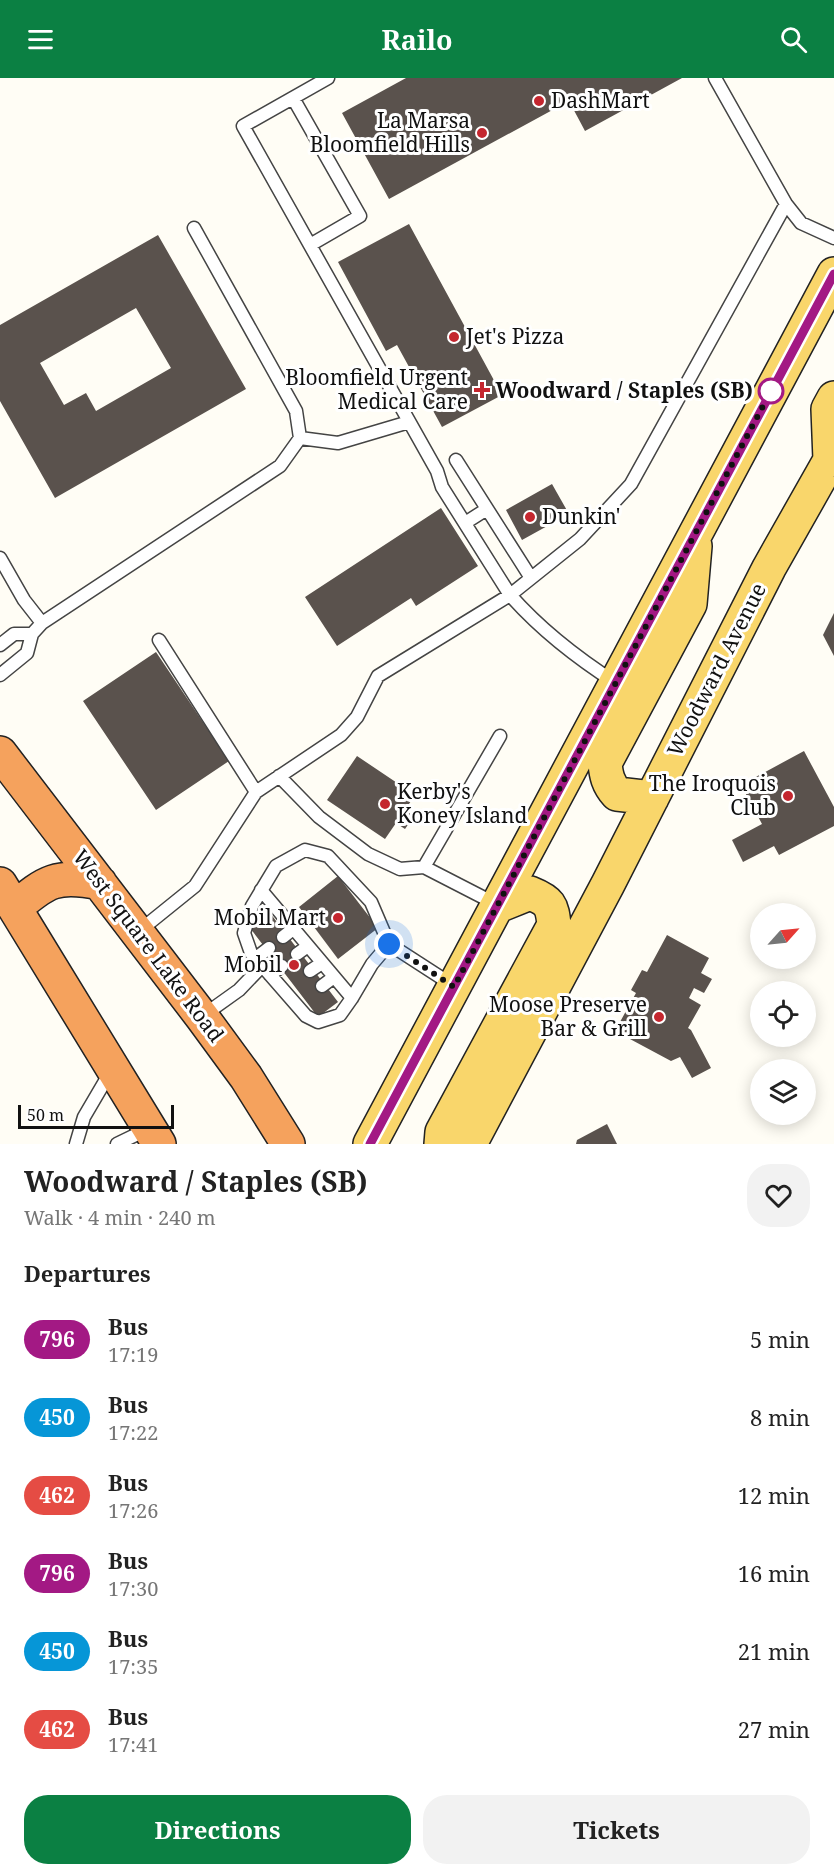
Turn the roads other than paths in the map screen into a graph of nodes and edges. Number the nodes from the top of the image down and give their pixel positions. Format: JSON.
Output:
{"nodes":[{"id":1,"x":328,"y":78,"type":"edge"},
{"id":2,"x":715,"y":78,"type":"edge"},
{"id":3,"x":293,"y":98,"type":"junction"},
{"id":4,"x":786,"y":204,"type":"junction"},
{"id":5,"x":194,"y":228,"type":"dead end"},
{"id":6,"x":834,"y":238,"type":"edge"},
{"id":7,"x":310,"y":245,"type":"junction"},
{"id":8,"x":834,"y":274,"type":"edge"},
{"id":9,"x":834,"y":398,"type":"edge"},
{"id":10,"x":409,"y":422,"type":"junction"},
{"id":11,"x":300,"y":438,"type":"junction"},
{"id":12,"x":832,"y":456,"type":"edge"},
{"id":13,"x":456,"y":460,"type":"dead end"},
{"id":14,"x":487,"y":509,"type":"junction"},
{"id":15,"x":465,"y":523,"type":"junction"},
{"id":16,"x":696,"y":533,"type":"junction"},
{"id":17,"x":0,"y":558,"type":"edge"},
{"id":18,"x":531,"y":578,"type":"junction"},
{"id":19,"x":510,"y":595,"type":"junction"},
{"id":20,"x":42,"y":623,"type":"junction"},
{"id":21,"x":32,"y":634,"type":"junction"},
{"id":22,"x":159,"y":640,"type":"dead end"},
{"id":23,"x":0,"y":645,"type":"edge"},
{"id":24,"x":0,"y":675,"type":"edge"},
{"id":25,"x":616,"y":683,"type":"junction"},
{"id":26,"x":500,"y":736,"type":"dead end"},
{"id":27,"x":0,"y":753,"type":"edge"},
{"id":28,"x":279,"y":776,"type":"junction"},
{"id":29,"x":256,"y":792,"type":"junction"},
{"id":30,"x":652,"y":798,"type":"junction"},
{"id":31,"x":424,"y":867,"type":"junction"},
{"id":32,"x":100,"y":883,"type":"junction"},
{"id":33,"x":261,"y":890,"type":"junction"},
{"id":34,"x":7,"y":896,"type":"edge"},
{"id":35,"x":498,"y":906,"type":"junction"},
{"id":36,"x":137,"y":933,"type":"junction"},
{"id":37,"x":389,"y":944,"type":"junction"},
{"id":38,"x":308,"y":946,"type":"junction"},
{"id":39,"x":268,"y":948,"type":"dead end"},
{"id":40,"x":297,"y":954,"type":"dead end"},
{"id":41,"x":322,"y":963,"type":"junction"},
{"id":42,"x":262,"y":966,"type":"junction"},
{"id":43,"x":282,"y":966,"type":"dead end"},
{"id":44,"x":310,"y":970,"type":"dead end"},
{"id":45,"x":334,"y":977,"type":"junction"},
{"id":46,"x":293,"y":982,"type":"dead end"},
{"id":47,"x":322,"y":986,"type":"dead end"},
{"id":48,"x":454,"y":987,"type":"junction"},
{"id":49,"x":283,"y":990,"type":"junction"},
{"id":50,"x":352,"y":998,"type":"junction"},
{"id":51,"x":202,"y":1017,"type":"junction"},
{"id":52,"x":113,"y":1068,"type":"junction"},
{"id":53,"x":154,"y":1136,"type":"edge"},
{"id":54,"x":76,"y":1144,"type":"edge"},
{"id":55,"x":117,"y":1144,"type":"edge"},
{"id":56,"x":288,"y":1144,"type":"edge"},
{"id":57,"x":370,"y":1144,"type":"edge"},
{"id":58,"x":441,"y":1144,"type":"edge"},
{"id":59,"x":470,"y":1144,"type":"edge"}],
"edges":[{"from":1,"to":3,"type":"lane"},
{"from":2,"to":4,"type":"lane"},
{"from":3,"to":7,"type":"lane"},
{"from":3,"to":7,"type":"lane"},
{"from":4,"to":6,"type":"lane"},
{"from":4,"to":18,"type":"lane"},
{"from":5,"to":11,"type":"lane"},
{"from":7,"to":10,"type":"lane"},
{"from":8,"to":16,"type":"main road"},
{"from":9,"to":12,"type":"main road"},
{"from":10,"to":11,"type":"lane"},
{"from":10,"to":15,"type":"lane"},
{"from":11,"to":20,"type":"lane"},
{"from":12,"to":30,"type":"main road","name":"Woodward Avenue"},
{"from":13,"to":14,"type":"lane"},
{"from":14,"to":15,"type":"lane"},
{"from":14,"to":18,"type":"lane"},
{"from":15,"to":19,"type":"lane"},
{"from":16,"to":25,"type":"main road"},
{"from":16,"to":30,"type":"main road"},
{"from":17,"to":20,"type":"lane"},
{"from":18,"to":19,"type":"lane"},
{"from":19,"to":25,"type":"lane"},
{"from":19,"to":28,"type":"lane"},
{"from":20,"to":21,"type":"lane"},
{"from":21,"to":23,"type":"lane"},
{"from":21,"to":24,"type":"lane"},
{"from":22,"to":29,"type":"lane"},
{"from":25,"to":35,"type":"main road"},
{"from":26,"to":31,"type":"lane"},
{"from":27,"to":32,"type":"highway","name":"West Square Lake Road"},
{"from":28,"to":29,"type":"lane"},
{"from":28,"to":31,"type":"lane"},
{"from":29,"to":36,"type":"lane"},
{"from":30,"to":59,"type":"main road","name":"Woodward Avenue"},
{"from":31,"to":35,"type":"lane"},
{"from":32,"to":34,"type":"highway"},
{"from":32,"to":36,"type":"highway","name":"West Square Lake Road"},
{"from":33,"to":37,"type":"lane"},
{"from":33,"to":38,"type":"lane"},
{"from":33,"to":42,"type":"lane"},
{"from":34,"to":52,"type":"highway"},
{"from":35,"to":48,"type":"main road"},
{"from":35,"to":58,"type":"main road"},
{"from":36,"to":51,"type":"highway","name":"West Square Lake Road"},
{"from":37,"to":48,"type":"lane"},
{"from":37,"to":50,"type":"lane"},
{"from":38,"to":40,"type":"lane"},
{"from":38,"to":41,"type":"lane"},
{"from":39,"to":42,"type":"lane"},
{"from":41,"to":44,"type":"lane"},
{"from":41,"to":45,"type":"lane"},
{"from":42,"to":43,"type":"lane"},
{"from":42,"to":49,"type":"lane"},
{"from":42,"to":51,"type":"lane"},
{"from":45,"to":47,"type":"lane"},
{"from":45,"to":50,"type":"lane"},
{"from":46,"to":49,"type":"lane"},
{"from":48,"to":57,"type":"main road"},
{"from":49,"to":50,"type":"lane"},
{"from":51,"to":56,"type":"highway","name":"West Square Lake Road"},
{"from":52,"to":53,"type":"highway"},
{"from":52,"to":54,"type":"lane"},
{"from":53,"to":55,"type":"lane"}]}
